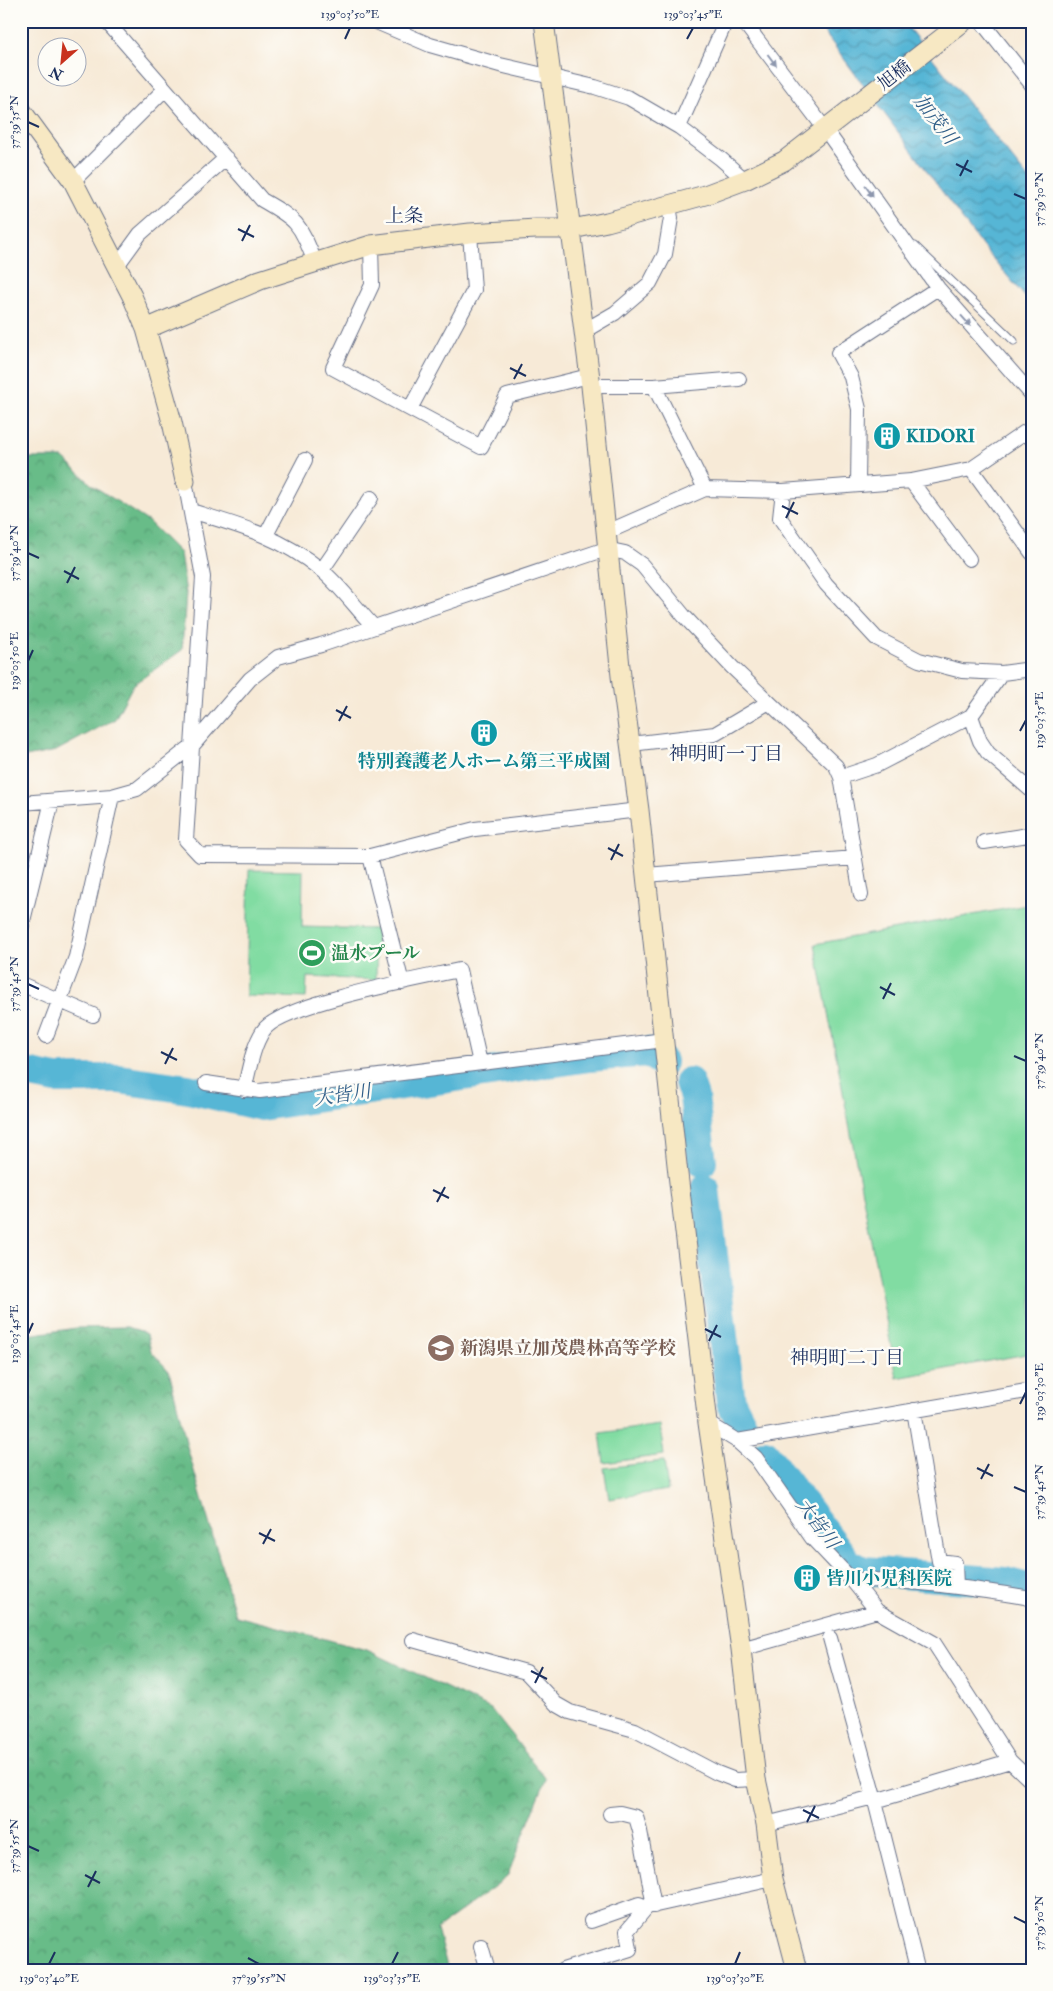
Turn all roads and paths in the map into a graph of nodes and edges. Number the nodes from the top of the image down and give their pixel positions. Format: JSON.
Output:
{"nodes":[{"id":1,"x":106,"y":21,"type":"edge"},
{"id":2,"x":374,"y":21,"type":"edge"},
{"id":3,"x":544,"y":21,"type":"edge"},
{"id":4,"x":726,"y":21,"type":"edge"},
{"id":5,"x":743,"y":21,"type":"edge"},
{"id":6,"x":964,"y":21,"type":"edge"},
{"id":7,"x":981,"y":21,"type":"edge"},
{"id":8,"x":552,"y":77,"type":"junction"},
{"id":9,"x":1032,"y":85,"type":"edge"},
{"id":10,"x":165,"y":89,"type":"junction"},
{"id":11,"x":21,"y":110,"type":"edge"},
{"id":12,"x":679,"y":127,"type":"junction"},
{"id":13,"x":825,"y":129,"type":"junction"},
{"id":14,"x":226,"y":158,"type":"junction"},
{"id":15,"x":745,"y":180,"type":"junction"},
{"id":16,"x":73,"y":181,"type":"junction"},
{"id":17,"x":669,"y":206,"type":"junction"},
{"id":18,"x":893,"y":225,"type":"junction"},
{"id":19,"x":572,"y":230,"type":"junction"},
{"id":20,"x":470,"y":233,"type":"junction"},
{"id":21,"x":371,"y":245,"type":"junction"},
{"id":22,"x":315,"y":262,"type":"junction"},
{"id":23,"x":116,"y":266,"type":"junction"},
{"id":24,"x":938,"y":288,"type":"junction"},
{"id":25,"x":146,"y":329,"type":"junction"},
{"id":26,"x":584,"y":331,"type":"junction"},
{"id":27,"x":1014,"y":341,"type":"dead end"},
{"id":28,"x":739,"y":379,"type":"dead end"},
{"id":29,"x":590,"y":381,"type":"junction"},
{"id":30,"x":654,"y":386,"type":"junction"},
{"id":31,"x":1032,"y":395,"type":"edge"},
{"id":32,"x":410,"y":409,"type":"junction"},
{"id":33,"x":1032,"y":439,"type":"edge"},
{"id":34,"x":305,"y":460,"type":"dead end"},
{"id":35,"x":971,"y":470,"type":"junction"},
{"id":36,"x":185,"y":480,"type":"joint"},
{"id":37,"x":910,"y":481,"type":"junction"},
{"id":38,"x":858,"y":485,"type":"junction"},
{"id":39,"x":705,"y":489,"type":"junction"},
{"id":40,"x":782,"y":492,"type":"junction"},
{"id":41,"x":371,"y":498,"type":"dead end"},
{"id":42,"x":191,"y":511,"type":"junction"},
{"id":43,"x":266,"y":535,"type":"junction"},
{"id":44,"x":605,"y":541,"type":"junction"},
{"id":45,"x":1032,"y":553,"type":"edge"},
{"id":46,"x":969,"y":559,"type":"dead end"},
{"id":47,"x":322,"y":570,"type":"junction"},
{"id":48,"x":373,"y":626,"type":"junction"},
{"id":49,"x":1032,"y":668,"type":"edge"},
{"id":50,"x":1002,"y":673,"type":"junction"},
{"id":51,"x":769,"y":702,"type":"junction"},
{"id":52,"x":971,"y":716,"type":"junction"},
{"id":53,"x":630,"y":744,"type":"junction"},
{"id":54,"x":193,"y":745,"type":"junction"},
{"id":55,"x":841,"y":777,"type":"junction"},
{"id":56,"x":1032,"y":792,"type":"edge"},
{"id":57,"x":112,"y":796,"type":"junction"},
{"id":58,"x":52,"y":801,"type":"junction"},
{"id":59,"x":21,"y":803,"type":"edge"},
{"id":60,"x":639,"y":810,"type":"junction"},
{"id":61,"x":1032,"y":838,"type":"edge"},
{"id":62,"x":984,"y":842,"type":"dead end"},
{"id":63,"x":370,"y":856,"type":"junction"},
{"id":64,"x":855,"y":858,"type":"junction"},
{"id":65,"x":646,"y":875,"type":"junction"},
{"id":66,"x":861,"y":895,"type":"dead end"},
{"id":67,"x":21,"y":929,"type":"edge"},
{"id":68,"x":402,"y":983,"type":"junction"},
{"id":69,"x":21,"y":984,"type":"edge"},
{"id":70,"x":59,"y":1000,"type":"junction"},
{"id":71,"x":93,"y":1015,"type":"dead end"},
{"id":72,"x":46,"y":1036,"type":"dead end"},
{"id":73,"x":664,"y":1040,"type":"junction"},
{"id":74,"x":480,"y":1063,"type":"junction"},
{"id":75,"x":206,"y":1083,"type":"dead end"},
{"id":76,"x":244,"y":1090,"type":"junction"},
{"id":77,"x":1032,"y":1390,"type":"edge"},
{"id":78,"x":914,"y":1410,"type":"junction"},
{"id":79,"x":708,"y":1423,"type":"junction"},
{"id":80,"x":737,"y":1440,"type":"junction"},
{"id":81,"x":852,"y":1580,"type":"junction"},
{"id":82,"x":956,"y":1586,"type":"junction"},
{"id":83,"x":1032,"y":1600,"type":"edge"},
{"id":84,"x":877,"y":1611,"type":"junction"},
{"id":85,"x":830,"y":1638,"type":"dead end"},
{"id":86,"x":413,"y":1640,"type":"dead end"},
{"id":87,"x":741,"y":1649,"type":"junction"},
{"id":88,"x":1010,"y":1761,"type":"junction"},
{"id":89,"x":756,"y":1779,"type":"junction"},
{"id":90,"x":1032,"y":1782,"type":"edge"},
{"id":91,"x":874,"y":1799,"type":"junction"},
{"id":92,"x":610,"y":1814,"type":"dead end"},
{"id":93,"x":766,"y":1824,"type":"junction"},
{"id":94,"x":773,"y":1879,"type":"junction"},
{"id":95,"x":651,"y":1907,"type":"junction"},
{"id":96,"x":591,"y":1921,"type":"dead end"},
{"id":97,"x":481,"y":1946,"type":"dead end"},
{"id":98,"x":917,"y":1968,"type":"dead end"},
{"id":99,"x":488,"y":1970,"type":"edge"},
{"id":100,"x":563,"y":1970,"type":"edge"},
{"id":101,"x":797,"y":1970,"type":"edge"}],
"edges":[{"from":1,"to":10,"type":"street"},
{"from":2,"to":8,"type":"street"},
{"from":3,"to":8,"type":"street"},
{"from":4,"to":12,"type":"street"},
{"from":5,"to":13,"type":"street","one_way":true},
{"from":6,"to":13,"type":"street","name":"旭橋"},
{"from":7,"to":9,"type":"street"},
{"from":8,"to":12,"type":"street"},
{"from":8,"to":19,"type":"street"},
{"from":10,"to":14,"type":"street"},
{"from":10,"to":16,"type":"street"},
{"from":11,"to":16,"type":"street"},
{"from":12,"to":15,"type":"street"},
{"from":13,"to":15,"type":"street","name":"旭橋"},
{"from":13,"to":18,"type":"street","one_way":true},
{"from":14,"to":22,"type":"street"},
{"from":14,"to":23,"type":"street"},
{"from":15,"to":17,"type":"street","name":"旭橋"},
{"from":16,"to":23,"type":"street"},
{"from":17,"to":19,"type":"street","name":"旭橋"},
{"from":17,"to":26,"type":"street"},
{"from":18,"to":24,"type":"street"},
{"from":18,"to":27,"type":"lane"},
{"from":19,"to":20,"type":"street","name":"旭橋"},
{"from":19,"to":26,"type":"street"},
{"from":20,"to":21,"type":"street","name":"旭橋"},
{"from":20,"to":32,"type":"street"},
{"from":21,"to":22,"type":"street","name":"旭橋"},
{"from":21,"to":32,"type":"street"},
{"from":22,"to":25,"type":"street","name":"旭橋"},
{"from":23,"to":25,"type":"street"},
{"from":24,"to":31,"type":"street","one_way":true},
{"from":24,"to":38,"type":"street"},
{"from":25,"to":36,"type":"street"},
{"from":26,"to":29,"type":"street"},
{"from":28,"to":30,"type":"street"},
{"from":29,"to":30,"type":"street"},
{"from":29,"to":32,"type":"street"},
{"from":29,"to":44,"type":"street"},
{"from":30,"to":39,"type":"street"},
{"from":33,"to":35,"type":"street"},
{"from":34,"to":43,"type":"street"},
{"from":35,"to":37,"type":"street"},
{"from":35,"to":45,"type":"street"},
{"from":36,"to":42,"type":"street"},
{"from":37,"to":38,"type":"street"},
{"from":37,"to":46,"type":"street"},
{"from":38,"to":40,"type":"street"},
{"from":39,"to":40,"type":"street"},
{"from":39,"to":44,"type":"street"},
{"from":40,"to":50,"type":"street"},
{"from":41,"to":47,"type":"street"},
{"from":42,"to":43,"type":"street"},
{"from":42,"to":54,"type":"street"},
{"from":43,"to":47,"type":"street"},
{"from":44,"to":48,"type":"street"},
{"from":44,"to":51,"type":"street"},
{"from":44,"to":53,"type":"street"},
{"from":47,"to":48,"type":"street"},
{"from":48,"to":54,"type":"street"},
{"from":49,"to":50,"type":"street"},
{"from":50,"to":52,"type":"street"},
{"from":51,"to":53,"type":"street"},
{"from":51,"to":55,"type":"street"},
{"from":52,"to":55,"type":"street"},
{"from":52,"to":56,"type":"street"},
{"from":53,"to":60,"type":"street"},
{"from":54,"to":57,"type":"street"},
{"from":54,"to":63,"type":"street"},
{"from":55,"to":64,"type":"street"},
{"from":57,"to":58,"type":"street"},
{"from":57,"to":70,"type":"street"},
{"from":58,"to":59,"type":"street"},
{"from":58,"to":67,"type":"street"},
{"from":60,"to":63,"type":"street"},
{"from":60,"to":65,"type":"street"},
{"from":61,"to":62,"type":"street"},
{"from":63,"to":68,"type":"street"},
{"from":64,"to":65,"type":"street"},
{"from":64,"to":66,"type":"street"},
{"from":65,"to":73,"type":"street"},
{"from":68,"to":74,"type":"street"},
{"from":68,"to":76,"type":"street"},
{"from":69,"to":70,"type":"street"},
{"from":70,"to":71,"type":"street"},
{"from":70,"to":72,"type":"street"},
{"from":73,"to":74,"type":"street"},
{"from":73,"to":79,"type":"street"},
{"from":74,"to":76,"type":"street"},
{"from":75,"to":76,"type":"street"},
{"from":77,"to":78,"type":"street"},
{"from":78,"to":80,"type":"street"},
{"from":78,"to":82,"type":"street"},
{"from":79,"to":80,"type":"street"},
{"from":79,"to":87,"type":"street"},
{"from":80,"to":81,"type":"street"},
{"from":81,"to":82,"type":"street"},
{"from":81,"to":84,"type":"street"},
{"from":82,"to":83,"type":"street"},
{"from":84,"to":87,"type":"street"},
{"from":84,"to":88,"type":"street"},
{"from":85,"to":91,"type":"street"},
{"from":86,"to":89,"type":"street"},
{"from":87,"to":89,"type":"street"},
{"from":88,"to":90,"type":"street"},
{"from":88,"to":91,"type":"street"},
{"from":89,"to":93,"type":"street"},
{"from":91,"to":93,"type":"street"},
{"from":91,"to":98,"type":"street"},
{"from":92,"to":95,"type":"street"},
{"from":93,"to":94,"type":"street"},
{"from":94,"to":95,"type":"street"},
{"from":94,"to":101,"type":"street"},
{"from":95,"to":96,"type":"street"},
{"from":95,"to":100,"type":"street"},
{"from":97,"to":99,"type":"street"}]}
